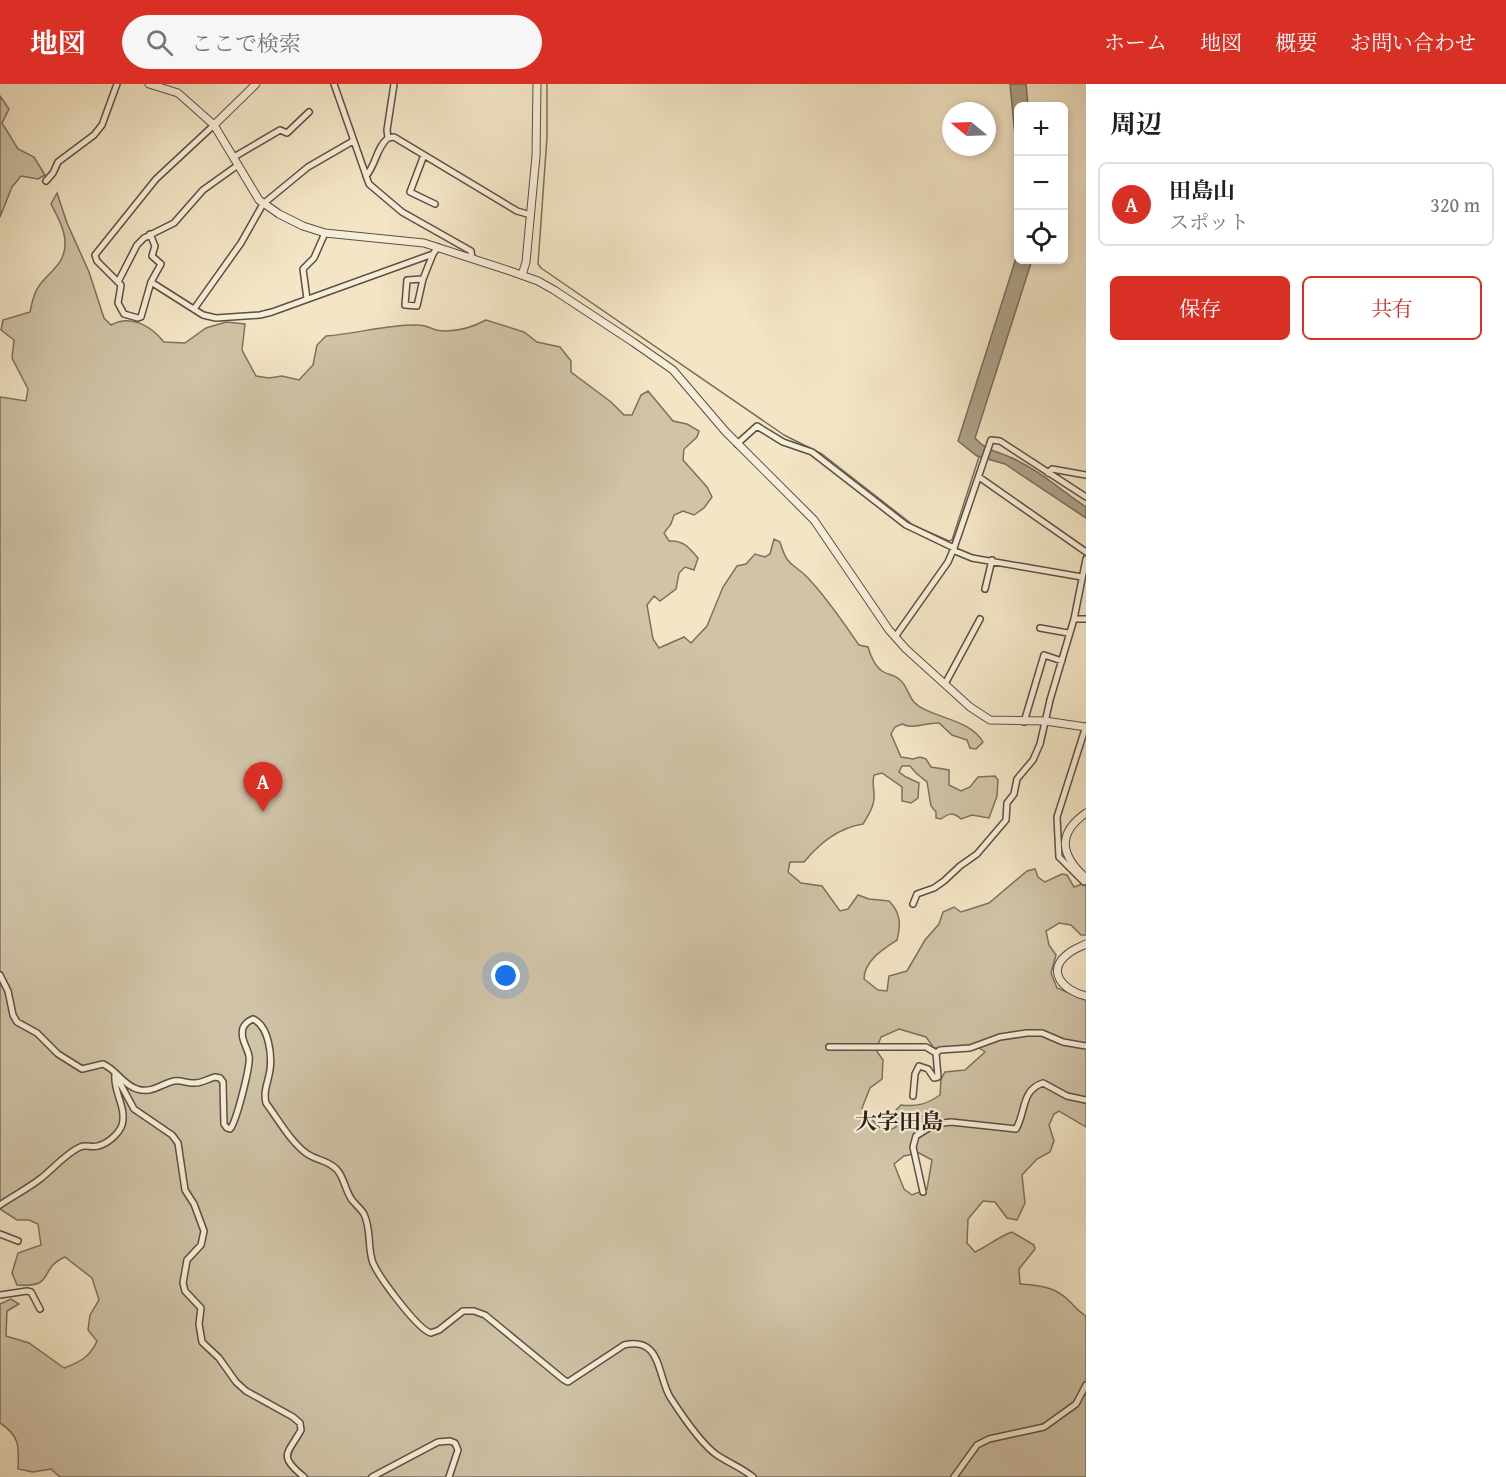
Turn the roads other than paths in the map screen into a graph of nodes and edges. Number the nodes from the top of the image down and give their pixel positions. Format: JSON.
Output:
{"nodes":[{"id":1,"x":117,"y":84,"type":"edge"},
{"id":2,"x":149,"y":84,"type":"edge"},
{"id":3,"x":256,"y":84,"type":"edge"},
{"id":4,"x":334,"y":84,"type":"edge"},
{"id":5,"x":394,"y":84,"type":"edge"},
{"id":6,"x":537,"y":84,"type":"edge"},
{"id":7,"x":309,"y":112,"type":"dead end"},
{"id":8,"x":214,"y":125,"type":"junction"},
{"id":9,"x":388,"y":138,"type":"junction"},
{"id":10,"x":353,"y":141,"type":"junction"},
{"id":11,"x":424,"y":155,"type":"junction"},
{"id":12,"x":234,"y":157,"type":"junction"},
{"id":13,"x":238,"y":165,"type":"junction"},
{"id":14,"x":366,"y":176,"type":"junction"},
{"id":15,"x":46,"y":181,"type":"dead end"},
{"id":16,"x":263,"y":204,"type":"junction"},
{"id":17,"x":435,"y":204,"type":"dead end"},
{"id":18,"x":531,"y":215,"type":"junction"},
{"id":19,"x":325,"y":233,"type":"junction"},
{"id":20,"x":150,"y":234,"type":"junction"},
{"id":21,"x":438,"y":247,"type":"junction"},
{"id":22,"x":433,"y":254,"type":"junction"},
{"id":23,"x":472,"y":258,"type":"junction"},
{"id":24,"x":522,"y":275,"type":"junction"},
{"id":25,"x":423,"y":279,"type":"junction"},
{"id":26,"x":118,"y":282,"type":"junction"},
{"id":27,"x":151,"y":282,"type":"junction"},
{"id":28,"x":307,"y":299,"type":"junction"},
{"id":29,"x":194,"y":309,"type":"junction"},
{"id":30,"x":737,"y":444,"type":"junction"},
{"id":31,"x":1048,"y":472,"type":"junction"},
{"id":32,"x":1086,"y":475,"type":"edge"},
{"id":33,"x":979,"y":477,"type":"junction"},
{"id":34,"x":1086,"y":497,"type":"edge"},
{"id":35,"x":954,"y":548,"type":"junction"},
{"id":36,"x":1086,"y":552,"type":"edge"},
{"id":37,"x":1086,"y":559,"type":"edge"},
{"id":38,"x":992,"y":560,"type":"junction"},
{"id":39,"x":1082,"y":577,"type":"junction"},
{"id":40,"x":985,"y":589,"type":"dead end"},
{"id":41,"x":980,"y":619,"type":"dead end"},
{"id":42,"x":1074,"y":619,"type":"junction"},
{"id":43,"x":1086,"y":619,"type":"edge"},
{"id":44,"x":1040,"y":628,"type":"dead end"},
{"id":45,"x":1068,"y":633,"type":"junction"},
{"id":46,"x":895,"y":636,"type":"junction"},
{"id":47,"x":1062,"y":661,"type":"junction"},
{"id":48,"x":945,"y":684,"type":"junction"},
{"id":49,"x":1024,"y":722,"type":"junction"},
{"id":50,"x":1045,"y":722,"type":"junction"},
{"id":51,"x":1086,"y":727,"type":"edge"},
{"id":52,"x":1086,"y":813,"type":"edge"},
{"id":53,"x":1086,"y":879,"type":"edge"},
{"id":54,"x":913,"y":904,"type":"dead end"},
{"id":55,"x":1086,"y":944,"type":"edge"},
{"id":56,"x":0,"y":975,"type":"edge"},
{"id":57,"x":1086,"y":996,"type":"edge"},
{"id":58,"x":1086,"y":1046,"type":"edge"},
{"id":59,"x":830,"y":1047,"type":"dead end"},
{"id":60,"x":936,"y":1053,"type":"junction"},
{"id":61,"x":115,"y":1073,"type":"junction"},
{"id":62,"x":914,"y":1096,"type":"dead end"},
{"id":63,"x":1086,"y":1100,"type":"edge"},
{"id":64,"x":923,"y":1192,"type":"dead end"},
{"id":65,"x":0,"y":1205,"type":"edge"},
{"id":66,"x":0,"y":1234,"type":"edge"},
{"id":67,"x":18,"y":1241,"type":"dead end"},
{"id":68,"x":0,"y":1295,"type":"edge"},
{"id":69,"x":40,"y":1309,"type":"dead end"},
{"id":70,"x":1086,"y":1385,"type":"edge"},
{"id":71,"x":304,"y":1477,"type":"edge"},
{"id":72,"x":372,"y":1477,"type":"edge"},
{"id":73,"x":449,"y":1477,"type":"edge"},
{"id":74,"x":753,"y":1477,"type":"edge"},
{"id":75,"x":954,"y":1477,"type":"edge"}],
"edges":[{"from":1,"to":15,"type":"street"},
{"from":2,"to":8,"type":"street"},
{"from":3,"to":8,"type":"street"},
{"from":4,"to":10,"type":"street"},
{"from":5,"to":9,"type":"street"},
{"from":6,"to":18,"type":"street"},
{"from":7,"to":12,"type":"street"},
{"from":8,"to":12,"type":"street"},
{"from":8,"to":26,"type":"street"},
{"from":9,"to":11,"type":"street"},
{"from":9,"to":14,"type":"street"},
{"from":10,"to":14,"type":"street"},
{"from":10,"to":16,"type":"street"},
{"from":11,"to":17,"type":"street"},
{"from":11,"to":18,"type":"street"},
{"from":12,"to":13,"type":"street"},
{"from":13,"to":16,"type":"street"},
{"from":13,"to":20,"type":"street"},
{"from":14,"to":23,"type":"street"},
{"from":16,"to":19,"type":"street"},
{"from":16,"to":29,"type":"street"},
{"from":18,"to":24,"type":"street"},
{"from":19,"to":21,"type":"street"},
{"from":19,"to":28,"type":"street"},
{"from":20,"to":26,"type":"street"},
{"from":20,"to":27,"type":"street"},
{"from":21,"to":22,"type":"street"},
{"from":21,"to":23,"type":"street"},
{"from":22,"to":25,"type":"street"},
{"from":22,"to":28,"type":"street"},
{"from":23,"to":24,"type":"street"},
{"from":24,"to":30,"type":"street"},
{"from":25,"to":25,"type":"street"},
{"from":26,"to":27,"type":"street"},
{"from":27,"to":29,"type":"street"},
{"from":28,"to":29,"type":"street"},
{"from":30,"to":35,"type":"street"},
{"from":30,"to":46,"type":"street"},
{"from":31,"to":32,"type":"street"},
{"from":31,"to":33,"type":"street"},
{"from":31,"to":34,"type":"street"},
{"from":33,"to":35,"type":"street"},
{"from":33,"to":36,"type":"street"},
{"from":35,"to":38,"type":"street"},
{"from":35,"to":46,"type":"street"},
{"from":37,"to":39,"type":"street"},
{"from":38,"to":39,"type":"street"},
{"from":38,"to":40,"type":"street"},
{"from":39,"to":42,"type":"street"},
{"from":41,"to":48,"type":"street"},
{"from":42,"to":43,"type":"street"},
{"from":42,"to":45,"type":"street"},
{"from":44,"to":45,"type":"street"},
{"from":45,"to":47,"type":"street"},
{"from":46,"to":48,"type":"street"},
{"from":47,"to":49,"type":"street"},
{"from":47,"to":50,"type":"street"},
{"from":48,"to":49,"type":"street"},
{"from":49,"to":50,"type":"street"},
{"from":50,"to":51,"type":"street"},
{"from":50,"to":54,"type":"street"},
{"from":51,"to":53,"type":"street"},
{"from":52,"to":53,"type":"street"},
{"from":55,"to":57,"type":"street"},
{"from":56,"to":61,"type":"street"},
{"from":58,"to":60,"type":"street"},
{"from":59,"to":60,"type":"street"},
{"from":60,"to":62,"type":"street"},
{"from":61,"to":65,"type":"street"},
{"from":61,"to":71,"type":"street"},
{"from":61,"to":74,"type":"street"},
{"from":63,"to":64,"type":"street"},
{"from":66,"to":67,"type":"street"},
{"from":68,"to":69,"type":"street"},
{"from":70,"to":75,"type":"street"},
{"from":72,"to":73,"type":"street"}]}
